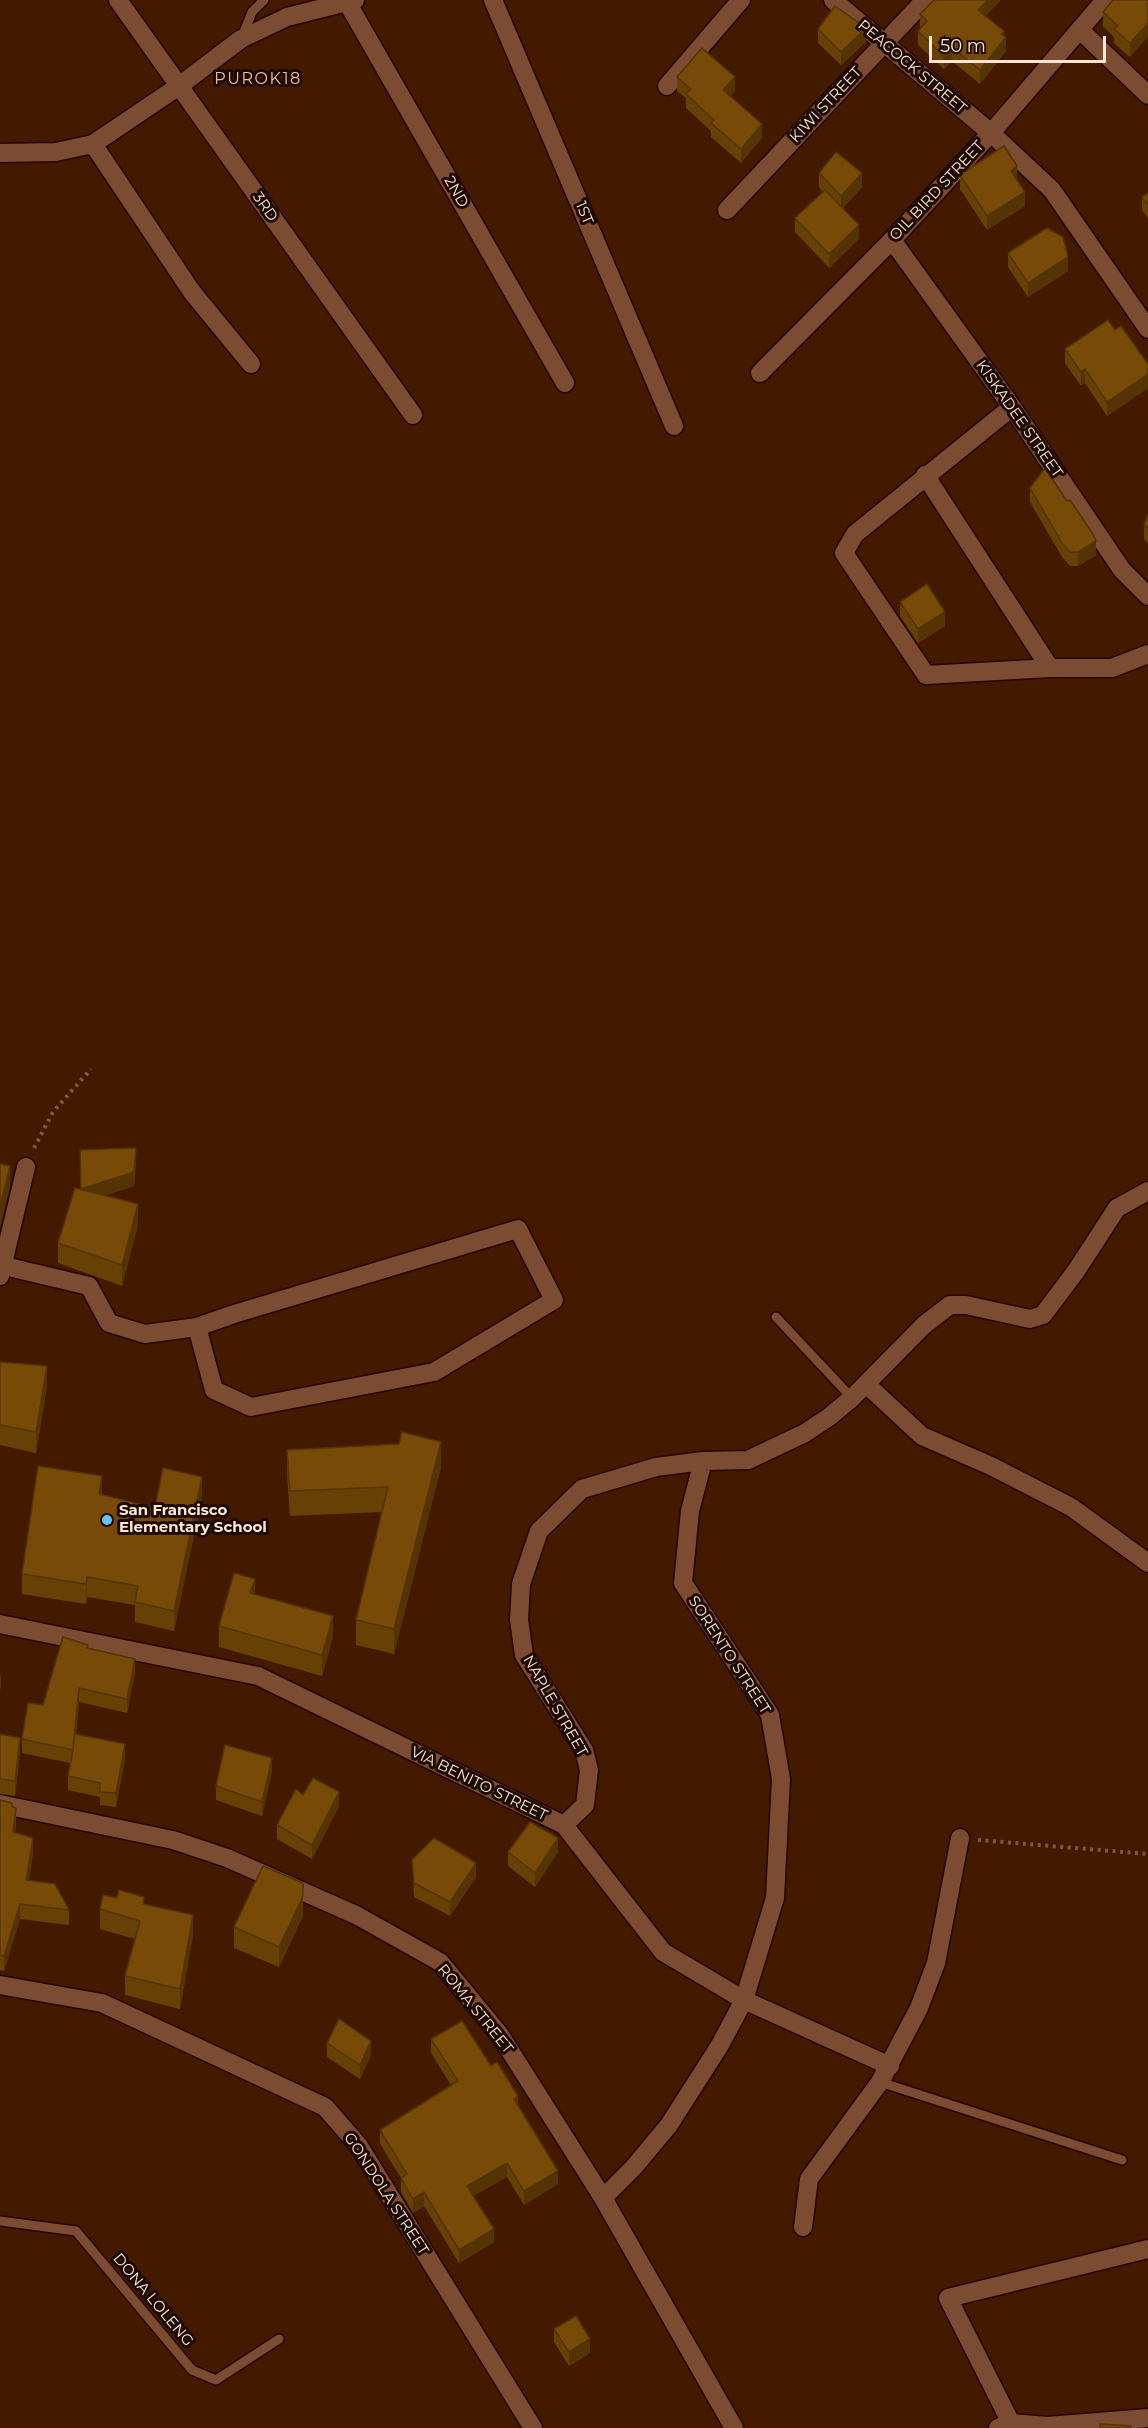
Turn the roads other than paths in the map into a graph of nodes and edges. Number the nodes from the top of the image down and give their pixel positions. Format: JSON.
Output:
{"nodes":[{"id":1,"x":118,"y":0,"type":"edge"},
{"id":2,"x":264,"y":0,"type":"edge"},
{"id":3,"x":493,"y":0,"type":"edge"},
{"id":4,"x":741,"y":0,"type":"edge"},
{"id":5,"x":833,"y":0,"type":"edge"},
{"id":6,"x":925,"y":0,"type":"edge"},
{"id":7,"x":1105,"y":0,"type":"edge"},
{"id":8,"x":351,"y":1,"type":"edge"},
{"id":9,"x":1081,"y":31,"type":"junction"},
{"id":10,"x":241,"y":39,"type":"junction"},
{"id":11,"x":885,"y":43,"type":"junction"},
{"id":12,"x":179,"y":86,"type":"junction"},
{"id":13,"x":667,"y":86,"type":"dead end"},
{"id":14,"x":1148,"y":95,"type":"edge"},
{"id":15,"x":991,"y":134,"type":"junction"},
{"id":16,"x":93,"y":144,"type":"junction"},
{"id":17,"x":0,"y":153,"type":"edge"},
{"id":18,"x":727,"y":210,"type":"dead end"},
{"id":19,"x":892,"y":240,"type":"junction"},
{"id":20,"x":1148,"y":329,"type":"edge"},
{"id":21,"x":250,"y":364,"type":"dead end"},
{"id":22,"x":760,"y":373,"type":"dead end"},
{"id":23,"x":565,"y":382,"type":"dead end"},
{"id":24,"x":1012,"y":407,"type":"junction"},
{"id":25,"x":413,"y":414,"type":"dead end"},
{"id":26,"x":674,"y":426,"type":"dead end"},
{"id":27,"x":925,"y":475,"type":"junction"},
{"id":28,"x":1148,"y":596,"type":"edge"},
{"id":29,"x":1148,"y":654,"type":"edge"},
{"id":30,"x":1050,"y":668,"type":"junction"},
{"id":31,"x":26,"y":1167,"type":"road end"},
{"id":32,"x":1148,"y":1191,"type":"edge"},
{"id":33,"x":1,"y":1269,"type":"edge"},
{"id":34,"x":776,"y":1317,"type":"dead end"},
{"id":35,"x":197,"y":1327,"type":"junction"},
{"id":36,"x":866,"y":1384,"type":"junction"},
{"id":37,"x":852,"y":1398,"type":"junction"},
{"id":38,"x":703,"y":1461,"type":"junction"},
{"id":39,"x":1148,"y":1563,"type":"edge"},
{"id":40,"x":0,"y":1624,"type":"edge"},
{"id":41,"x":0,"y":1804,"type":"edge"},
{"id":42,"x":564,"y":1825,"type":"junction"},
{"id":43,"x":960,"y":1838,"type":"road end"},
{"id":44,"x":0,"y":1985,"type":"edge"},
{"id":45,"x":744,"y":2000,"type":"junction"},
{"id":46,"x":885,"y":2074,"type":"junction"},
{"id":47,"x":1122,"y":2160,"type":"dead end"},
{"id":48,"x":603,"y":2198,"type":"junction"},
{"id":49,"x":0,"y":2221,"type":"edge"},
{"id":50,"x":803,"y":2227,"type":"dead end"},
{"id":51,"x":1148,"y":2249,"type":"edge"},
{"id":52,"x":279,"y":2339,"type":"dead end"},
{"id":53,"x":1148,"y":2418,"type":"edge"},
{"id":54,"x":1004,"y":2426,"type":"edge"},
{"id":55,"x":532,"y":2428,"type":"edge"},
{"id":56,"x":734,"y":2428,"type":"edge"}],
"edges":[{"from":1,"to":12,"type":"street","name":"3RD"},
{"from":2,"to":10,"type":"lane"},
{"from":3,"to":26,"type":"street","name":"1ST"},
{"from":4,"to":13,"type":"street"},
{"from":5,"to":11,"type":"street","name":"PEACOCK STREET"},
{"from":6,"to":11,"type":"street","name":"KIWI STREET"},
{"from":7,"to":9,"type":"street","name":"OIL BIRD STREET"},
{"from":8,"to":10,"type":"street"},
{"from":8,"to":23,"type":"street","name":"2ND"},
{"from":9,"to":14,"type":"street"},
{"from":9,"to":15,"type":"street","name":"OIL BIRD STREET"},
{"from":10,"to":12,"type":"street"},
{"from":11,"to":15,"type":"street","name":"PEACOCK STREET"},
{"from":11,"to":18,"type":"street","name":"KIWI STREET"},
{"from":12,"to":16,"type":"street"},
{"from":12,"to":25,"type":"street","name":"3RD"},
{"from":15,"to":19,"type":"street","name":"OIL BIRD STREET"},
{"from":15,"to":20,"type":"street","name":"PEACOCK STREET"},
{"from":16,"to":17,"type":"street"},
{"from":16,"to":21,"type":"street"},
{"from":19,"to":22,"type":"street","name":"OIL BIRD STREET"},
{"from":19,"to":24,"type":"street","name":"KISKADEE STREET"},
{"from":24,"to":27,"type":"street"},
{"from":24,"to":28,"type":"street","name":"KISKADEE STREET"},
{"from":27,"to":30,"type":"street"},
{"from":27,"to":30,"type":"street"},
{"from":29,"to":30,"type":"street"},
{"from":31,"to":33,"type":"street"},
{"from":32,"to":36,"type":"street","name":"NAPLE STREET"},
{"from":33,"to":35,"type":"street"},
{"from":34,"to":37,"type":"lane"},
{"from":35,"to":35,"type":"street"},
{"from":36,"to":37,"type":"street","name":"NAPLE STREET"},
{"from":36,"to":39,"type":"street"},
{"from":37,"to":38,"type":"street","name":"NAPLE STREET"},
{"from":38,"to":42,"type":"street","name":"NAPLE STREET"},
{"from":38,"to":45,"type":"street","name":"SORENTO STREET"},
{"from":40,"to":42,"type":"street","name":"VIA BENITO STREET"},
{"from":41,"to":48,"type":"street","name":"ROMA STREET"},
{"from":42,"to":45,"type":"street","name":"VIA BENITO STREET"},
{"from":43,"to":46,"type":"street"},
{"from":44,"to":55,"type":"street","name":"GONDOLA STREET"},
{"from":45,"to":46,"type":"street","name":"VIA BENITO STREET"},
{"from":45,"to":48,"type":"street","name":"SORENTO STREET"},
{"from":46,"to":47,"type":"lane"},
{"from":46,"to":50,"type":"street"},
{"from":48,"to":56,"type":"street","name":"ROMA STREET"},
{"from":49,"to":52,"type":"lane","name":"DONA LOLENG"},
{"from":51,"to":54,"type":"street"},
{"from":53,"to":54,"type":"street"}]}
